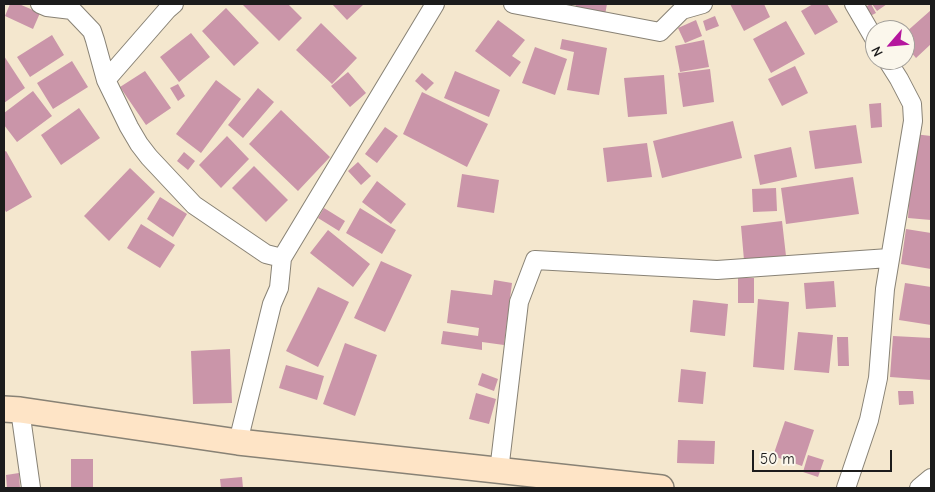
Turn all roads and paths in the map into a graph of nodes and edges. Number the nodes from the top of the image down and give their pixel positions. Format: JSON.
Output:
{"nodes":[{"id":1,"x":40,"y":4,"type":"edge"},
{"id":2,"x":174,"y":4,"type":"edge"},
{"id":3,"x":435,"y":4,"type":"edge"},
{"id":4,"x":513,"y":4,"type":"edge"},
{"id":5,"x":703,"y":4,"type":"edge"},
{"id":6,"x":854,"y":4,"type":"edge"},
{"id":7,"x":865,"y":23,"type":"edge"},
{"id":8,"x":893,"y":70,"type":"edge"},
{"id":9,"x":106,"y":80,"type":"junction"},
{"id":10,"x":282,"y":258,"type":"junction"},
{"id":11,"x":889,"y":258,"type":"junction"},
{"id":12,"x":12,"y":410,"type":"edge"},
{"id":13,"x":238,"y":442,"type":"junction"},
{"id":14,"x":499,"y":471,"type":"junction"},
{"id":15,"x":931,"y":478,"type":"edge"},
{"id":16,"x":31,"y":488,"type":"edge"},
{"id":17,"x":661,"y":488,"type":"edge"},
{"id":18,"x":846,"y":488,"type":"edge"},
{"id":19,"x":919,"y":488,"type":"edge"}],
"edges":[{"from":1,"to":9,"type":"street"},
{"from":2,"to":9,"type":"street"},
{"from":3,"to":10,"type":"street"},
{"from":4,"to":5,"type":"street"},
{"from":6,"to":7,"type":"street"},
{"from":8,"to":11,"type":"street"},
{"from":9,"to":10,"type":"street"},
{"from":10,"to":13,"type":"street"},
{"from":11,"to":14,"type":"street"},
{"from":11,"to":18,"type":"street"},
{"from":12,"to":13,"type":"main road"},
{"from":12,"to":16,"type":"street"},
{"from":13,"to":14,"type":"main road"},
{"from":14,"to":17,"type":"main road"},
{"from":15,"to":19,"type":"street"}]}
